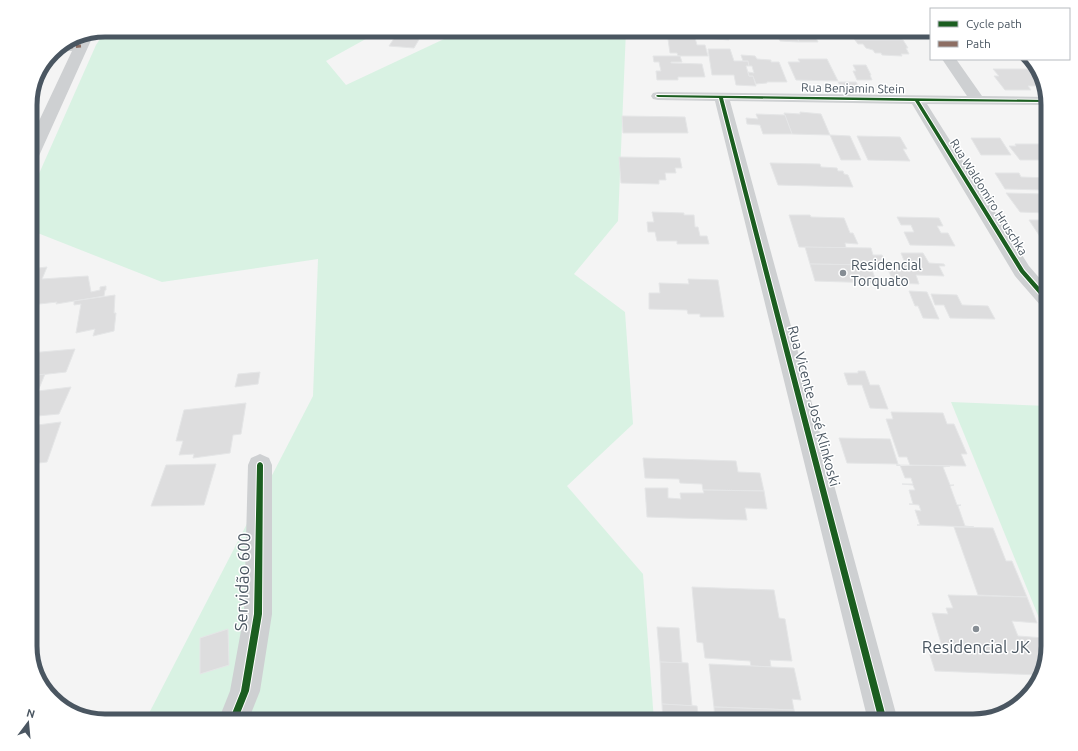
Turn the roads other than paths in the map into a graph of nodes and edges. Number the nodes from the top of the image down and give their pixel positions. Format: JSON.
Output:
{"nodes":[{"id":1,"x":83,"y":41,"type":"edge"},
{"id":2,"x":950,"y":60,"type":"edge"},
{"id":3,"x":658,"y":96,"type":"dead end"},
{"id":4,"x":721,"y":98,"type":"junction"},
{"id":5,"x":917,"y":100,"type":"junction"},
{"id":6,"x":978,"y":100,"type":"junction"},
{"id":7,"x":1041,"y":101,"type":"edge"},
{"id":8,"x":37,"y":143,"type":"edge"},
{"id":9,"x":1041,"y":293,"type":"edge"},
{"id":10,"x":260,"y":465,"type":"dead end"},
{"id":11,"x":236,"y":714,"type":"edge"},
{"id":12,"x":881,"y":714,"type":"edge"}],
"edges":[{"from":1,"to":8,"type":"street"},
{"from":2,"to":6,"type":"street"},
{"from":3,"to":4,"type":"street","name":"Rua Benjamin Stein"},
{"from":4,"to":5,"type":"street","name":"Rua Benjamin Stein"},
{"from":4,"to":12,"type":"street","name":"Rua Vicente José Klinkoski"},
{"from":5,"to":6,"type":"street","name":"Rua Benjamin Stein"},
{"from":5,"to":9,"type":"street","name":"Rua Waldomiro Hruschka"},
{"from":6,"to":7,"type":"street","name":"Rua Benjamin Stein"},
{"from":10,"to":11,"type":"street","name":"Servidão 600"}]}
